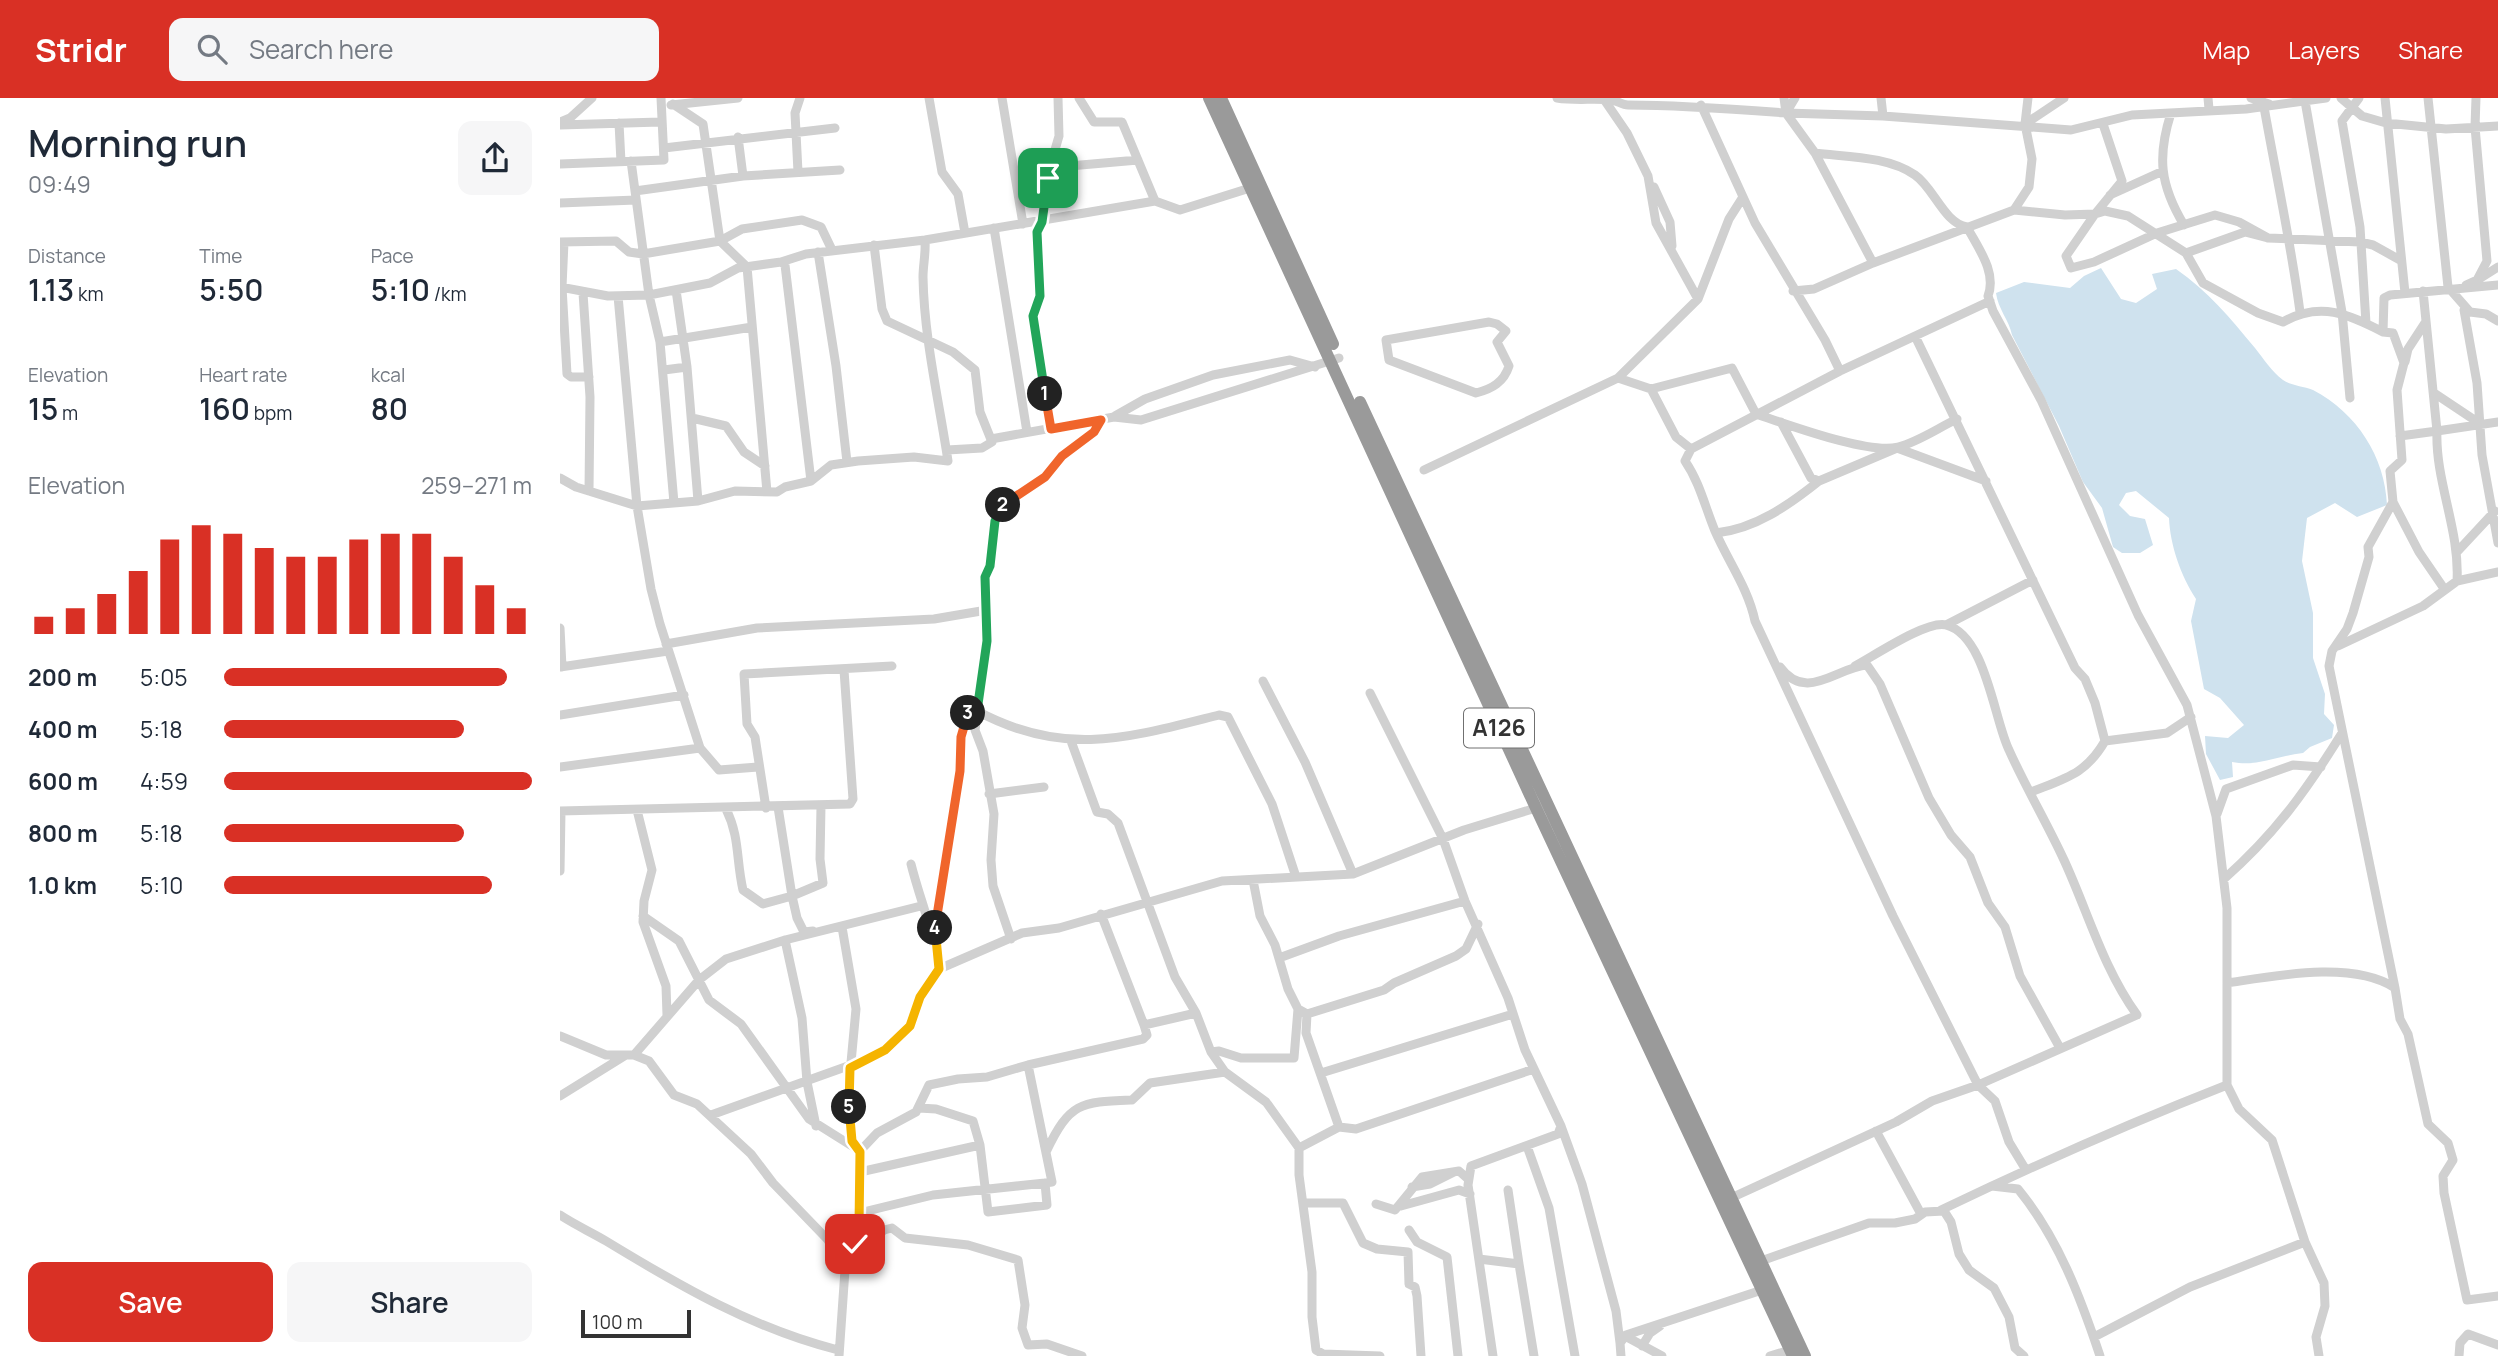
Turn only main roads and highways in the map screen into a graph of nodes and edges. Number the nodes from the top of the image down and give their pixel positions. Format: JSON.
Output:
{"nodes":[{"id":1,"x":1209,"y":98,"type":"edge"},
{"id":2,"x":1221,"y":98,"type":"edge"},
{"id":3,"x":1336,"y":359,"type":"junction"},
{"id":4,"x":1557,"y":838,"type":"junction"},
{"id":5,"x":1792,"y":1353,"type":"edge"},
{"id":6,"x":1805,"y":1356,"type":"edge"}],
"edges":[{"from":1,"to":3,"type":"highway","number":"A126"},
{"from":2,"to":3,"type":"highway","number":"A126"},
{"from":3,"to":4,"type":"highway","number":"A126"},
{"from":3,"to":4,"type":"highway","number":"A126"},
{"from":4,"to":5,"type":"highway","number":"A126"},
{"from":4,"to":6,"type":"highway","number":"A126"}]}
